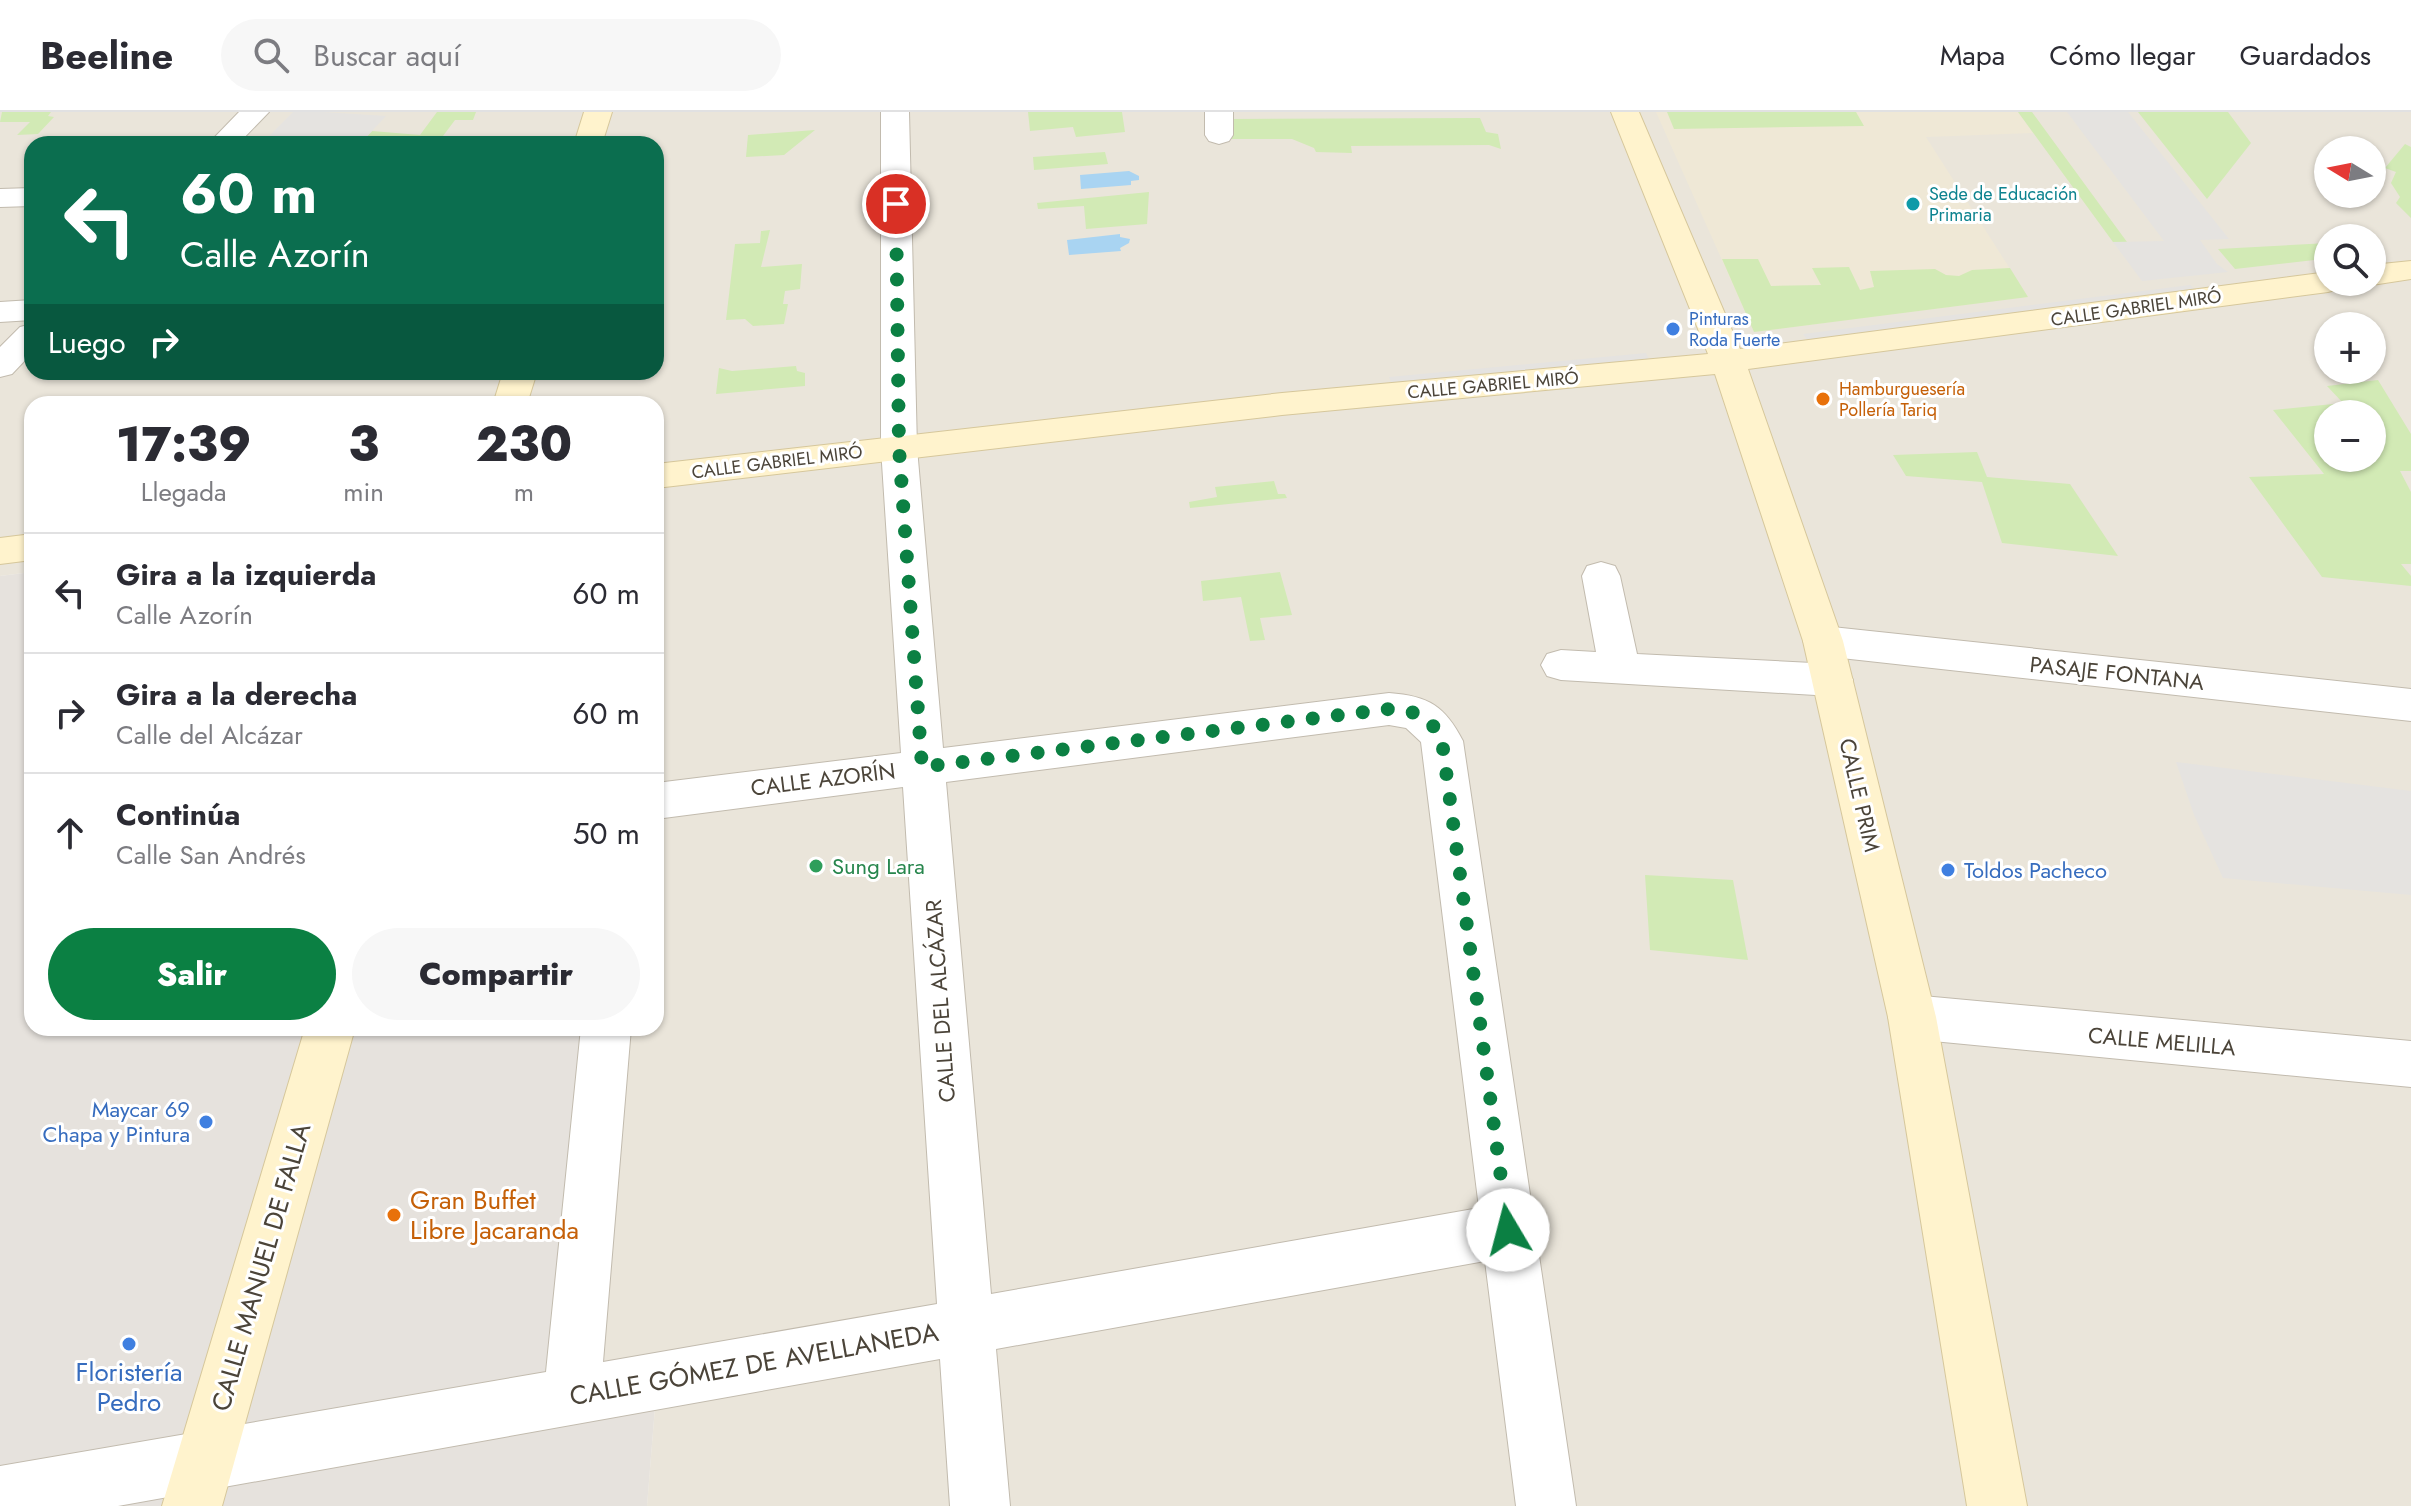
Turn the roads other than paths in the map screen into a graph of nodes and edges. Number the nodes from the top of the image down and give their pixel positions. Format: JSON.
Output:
{"nodes":[{"id":1,"x":255,"y":112,"type":"edge"},
{"id":2,"x":598,"y":112,"type":"edge"},
{"id":3,"x":895,"y":112,"type":"edge"},
{"id":4,"x":1625,"y":112,"type":"edge"},
{"id":5,"x":230,"y":136,"type":"edge"},
{"id":6,"x":590,"y":136,"type":"edge"},
{"id":7,"x":24,"y":197,"type":"edge"},
{"id":8,"x":0,"y":198,"type":"edge"},
{"id":9,"x":2411,"y":270,"type":"edge"},
{"id":10,"x":2386,"y":273,"type":"edge"},
{"id":11,"x":2314,"y":284,"type":"edge"},
{"id":12,"x":24,"y":310,"type":"edge"},
{"id":13,"x":0,"y":312,"type":"edge"},
{"id":14,"x":24,"y":342,"type":"edge"},
{"id":15,"x":1728,"y":361,"type":"junction"},
{"id":16,"x":0,"y":366,"type":"edge"},
{"id":17,"x":899,"y":448,"type":"junction"},
{"id":18,"x":664,"y":475,"type":"edge"},
{"id":19,"x":24,"y":548,"type":"edge"},
{"id":20,"x":0,"y":551,"type":"edge"},
{"id":21,"x":1601,"y":576,"type":"dead end"},
{"id":22,"x":1828,"y":660,"type":"junction"},
{"id":23,"x":1561,"y":665,"type":"dead end"},
{"id":24,"x":1620,"y":669,"type":"junction"},
{"id":25,"x":2411,"y":705,"type":"edge"},
{"id":26,"x":922,"y":767,"type":"junction"},
{"id":27,"x":664,"y":800,"type":"edge"},
{"id":28,"x":1912,"y":1017,"type":"junction"},
{"id":29,"x":328,"y":1036,"type":"edge"},
{"id":30,"x":605,"y":1036,"type":"edge"},
{"id":31,"x":2411,"y":1064,"type":"edge"},
{"id":32,"x":1508,"y":1230,"type":"junction"},
{"id":33,"x":965,"y":1326,"type":"junction"},
{"id":34,"x":572,"y":1396,"type":"junction"},
{"id":35,"x":198,"y":1484,"type":"edge"},
{"id":36,"x":0,"y":1496,"type":"edge"},
{"id":37,"x":980,"y":1506,"type":"edge"},
{"id":38,"x":1546,"y":1506,"type":"edge"},
{"id":39,"x":1997,"y":1506,"type":"edge"}],
"edges":[{"from":1,"to":5,"type":"street"},
{"from":2,"to":6,"type":"street"},
{"from":3,"to":17,"type":"street","name":"CALLE DEL ALCÁZAR"},
{"from":4,"to":15,"type":"street","name":"CALLE PRIM"},
{"from":7,"to":8,"type":"street"},
{"from":9,"to":10,"type":"street"},
{"from":11,"to":15,"type":"street","name":"CALLE GABRIEL MIRÓ"},
{"from":12,"to":13,"type":"street"},
{"from":14,"to":16,"type":"street"},
{"from":15,"to":17,"type":"street","name":"CALLE GABRIEL MIRÓ"},
{"from":15,"to":22,"type":"street","name":"CALLE PRIM"},
{"from":17,"to":18,"type":"street","name":"CALLE GABRIEL MIRÓ"},
{"from":17,"to":26,"type":"street","name":"CALLE DEL ALCÁZAR"},
{"from":19,"to":20,"type":"street"},
{"from":21,"to":24,"type":"street"},
{"from":22,"to":24,"type":"street","name":"PASAJE FONTANA"},
{"from":22,"to":25,"type":"street","name":"PASAJE FONTANA"},
{"from":22,"to":28,"type":"street","name":"CALLE PRIM"},
{"from":23,"to":24,"type":"street","name":"PASAJE FONTANA"},
{"from":26,"to":27,"type":"street","name":"CALLE AZORÍN"},
{"from":26,"to":32,"type":"street","name":"CALLE AZORÍN"},
{"from":26,"to":33,"type":"street","name":"CALLE DEL ALCÁZAR"},
{"from":28,"to":31,"type":"street","name":"CALLE MELILLA"},
{"from":28,"to":39,"type":"street","name":"CALLE PRIM"},
{"from":29,"to":35,"type":"street","name":"CALLE MANUEL DE FALLA"},
{"from":30,"to":34,"type":"street"},
{"from":32,"to":33,"type":"street","name":"CALLE GÓMEZ DE AVELLANEDA"},
{"from":32,"to":38,"type":"street"},
{"from":33,"to":34,"type":"street","name":"CALLE GÓMEZ DE AVELLANEDA"},
{"from":33,"to":37,"type":"street","name":"CALLE DEL ALCÁZAR"},
{"from":34,"to":35,"type":"street","name":"CALLE GÓMEZ DE AVELLANEDA"},
{"from":35,"to":36,"type":"street","name":"CALLE GÓMEZ DE AVELLANEDA"}]}
